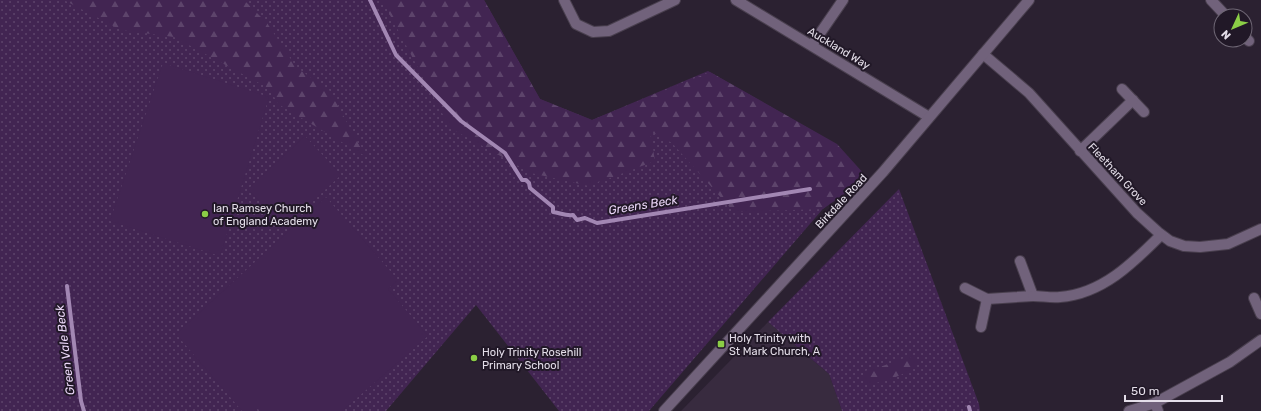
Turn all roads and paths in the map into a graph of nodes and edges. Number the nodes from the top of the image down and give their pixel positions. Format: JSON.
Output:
{"nodes":[{"id":1,"x":564,"y":0,"type":"edge"},
{"id":2,"x":675,"y":0,"type":"edge"},
{"id":3,"x":736,"y":0,"type":"edge"},
{"id":4,"x":843,"y":0,"type":"edge"},
{"id":5,"x":1029,"y":0,"type":"edge"},
{"id":6,"x":1211,"y":0,"type":"edge"},
{"id":7,"x":1218,"y":8,"type":"edge"},
{"id":8,"x":812,"y":45,"type":"junction"},
{"id":9,"x":983,"y":54,"type":"junction"},
{"id":10,"x":1122,"y":89,"type":"dead end"},
{"id":11,"x":1133,"y":100,"type":"junction"},
{"id":12,"x":1144,"y":112,"type":"dead end"},
{"id":13,"x":929,"y":117,"type":"junction"},
{"id":14,"x":1080,"y":150,"type":"junction"},
{"id":15,"x":1261,"y":229,"type":"edge"},
{"id":16,"x":1161,"y":235,"type":"junction"},
{"id":17,"x":1020,"y":261,"type":"dead end"},
{"id":18,"x":965,"y":288,"type":"dead end"},
{"id":19,"x":1033,"y":296,"type":"junction"},
{"id":20,"x":1254,"y":298,"type":"dead end"},
{"id":21,"x":987,"y":299,"type":"junction"},
{"id":22,"x":1261,"y":314,"type":"edge"},
{"id":23,"x":981,"y":327,"type":"dead end"},
{"id":24,"x":1261,"y":340,"type":"edge"},
{"id":25,"x":1156,"y":407,"type":"edge"},
{"id":26,"x":664,"y":411,"type":"edge"},
{"id":27,"x":1129,"y":411,"type":"edge"}],
"edges":[{"from":1,"to":2,"type":"street"},
{"from":3,"to":8,"type":"street","name":"Auckland Way"},
{"from":4,"to":8,"type":"street"},
{"from":5,"to":9,"type":"street","name":"Birkdale Road"},
{"from":6,"to":7,"type":"street"},
{"from":8,"to":13,"type":"street","name":"Auckland Way"},
{"from":9,"to":13,"type":"street","name":"Birkdale Road"},
{"from":9,"to":14,"type":"street","name":"Fleetham Grove"},
{"from":10,"to":11,"type":"street"},
{"from":11,"to":12,"type":"street"},
{"from":11,"to":14,"type":"street"},
{"from":13,"to":26,"type":"street","name":"Birkdale Road"},
{"from":14,"to":16,"type":"street","name":"Fleetham Grove"},
{"from":15,"to":16,"type":"street","name":"Fleetham Grove"},
{"from":16,"to":19,"type":"street"},
{"from":17,"to":19,"type":"street"},
{"from":18,"to":21,"type":"street"},
{"from":19,"to":21,"type":"street"},
{"from":20,"to":22,"type":"street"},
{"from":21,"to":23,"type":"street"},
{"from":24,"to":25,"type":"street"},
{"from":25,"to":27,"type":"street"}]}
